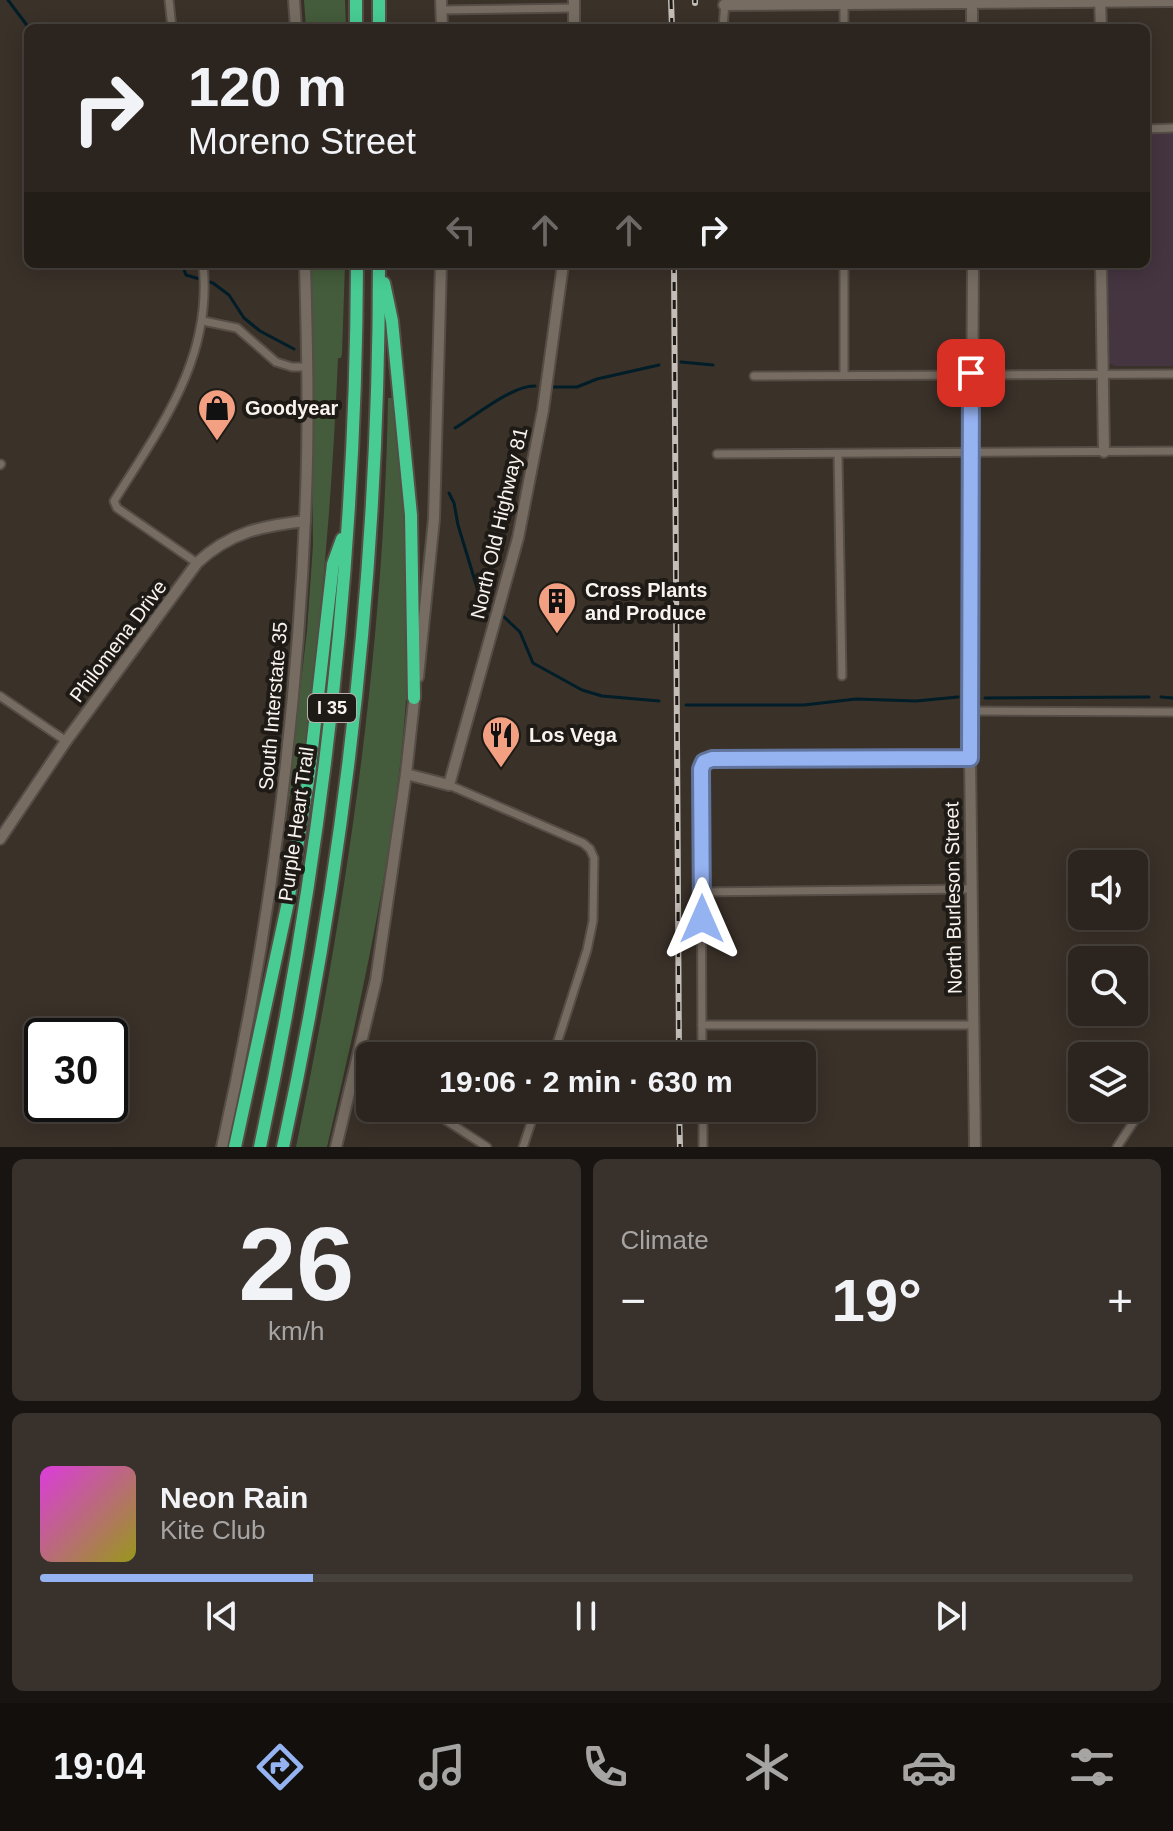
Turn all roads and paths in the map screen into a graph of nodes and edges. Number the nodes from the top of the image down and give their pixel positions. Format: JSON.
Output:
{"nodes":[{"id":1,"x":169,"y":0,"type":"edge"},
{"id":2,"x":294,"y":0,"type":"edge"},
{"id":3,"x":356,"y":0,"type":"edge"},
{"id":4,"x":379,"y":0,"type":"edge"},
{"id":5,"x":972,"y":1,"type":"edge"},
{"id":6,"x":1100,"y":1,"type":"edge"},
{"id":7,"x":1173,"y":1,"type":"edge"},
{"id":8,"x":725,"y":2,"type":"edge"},
{"id":9,"x":844,"y":2,"type":"edge"},
{"id":10,"x":574,"y":4,"type":"edge"},
{"id":11,"x":442,"y":5,"type":"edge"},
{"id":12,"x":172,"y":24,"type":"edge"},
{"id":13,"x":296,"y":24,"type":"edge"},
{"id":14,"x":356,"y":24,"type":"edge"},
{"id":15,"x":379,"y":24,"type":"edge"},
{"id":16,"x":723,"y":24,"type":"edge"},
{"id":17,"x":844,"y":24,"type":"edge"},
{"id":18,"x":972,"y":24,"type":"edge"},
{"id":19,"x":1101,"y":24,"type":"edge"},
{"id":20,"x":1173,"y":128,"type":"edge"},
{"id":21,"x":1150,"y":129,"type":"edge"},
{"id":22,"x":203,"y":268,"type":"edge"},
{"id":23,"x":305,"y":268,"type":"edge"},
{"id":24,"x":357,"y":268,"type":"edge"},
{"id":25,"x":380,"y":268,"type":"edge"},
{"id":26,"x":381,"y":268,"type":"edge"},
{"id":27,"x":441,"y":268,"type":"edge"},
{"id":28,"x":562,"y":268,"type":"edge"},
{"id":29,"x":844,"y":268,"type":"edge"},
{"id":30,"x":973,"y":268,"type":"edge"},
{"id":31,"x":1101,"y":268,"type":"edge"},
{"id":32,"x":203,"y":321,"type":"junction"},
{"id":33,"x":307,"y":367,"type":"junction"},
{"id":34,"x":971,"y":373,"type":"junction"},
{"id":35,"x":1173,"y":374,"type":"edge"},
{"id":36,"x":844,"y":375,"type":"junction"},
{"id":37,"x":1103,"y":375,"type":"junction"},
{"id":38,"x":754,"y":376,"type":"dead end"},
{"id":39,"x":1173,"y":451,"type":"edge"},
{"id":40,"x":971,"y":452,"type":"junction"},
{"id":41,"x":1104,"y":452,"type":"junction"},
{"id":42,"x":717,"y":454,"type":"dead end"},
{"id":43,"x":838,"y":455,"type":"junction"},
{"id":44,"x":305,"y":521,"type":"junction"},
{"id":45,"x":348,"y":521,"type":"junction"},
{"id":46,"x":197,"y":563,"type":"junction"},
{"id":47,"x":842,"y":676,"type":"dead end"},
{"id":48,"x":0,"y":696,"type":"edge"},
{"id":49,"x":414,"y":698,"type":"junction"},
{"id":50,"x":972,"y":711,"type":"junction"},
{"id":51,"x":1173,"y":712,"type":"edge"},
{"id":52,"x":66,"y":741,"type":"junction"},
{"id":53,"x":970,"y":758,"type":"junction"},
{"id":54,"x":406,"y":774,"type":"junction"},
{"id":55,"x":449,"y":785,"type":"junction"},
{"id":56,"x":0,"y":839,"type":"edge"},
{"id":57,"x":971,"y":889,"type":"junction"},
{"id":58,"x":702,"y":892,"type":"junction"},
{"id":59,"x":702,"y":1025,"type":"junction"},
{"id":60,"x":973,"y":1025,"type":"junction"},
{"id":61,"x":361,"y":1042,"type":"edge"},
{"id":62,"x":557,"y":1042,"type":"edge"},
{"id":63,"x":702,"y":1042,"type":"edge"},
{"id":64,"x":356,"y":1061,"type":"edge"},
{"id":65,"x":449,"y":1122,"type":"edge"},
{"id":66,"x":531,"y":1122,"type":"edge"},
{"id":67,"x":703,"y":1122,"type":"edge"},
{"id":68,"x":1133,"y":1122,"type":"edge"},
{"id":69,"x":222,"y":1147,"type":"edge"},
{"id":70,"x":235,"y":1147,"type":"edge"},
{"id":71,"x":260,"y":1147,"type":"edge"},
{"id":72,"x":283,"y":1147,"type":"edge"},
{"id":73,"x":336,"y":1147,"type":"edge"},
{"id":74,"x":487,"y":1147,"type":"edge"},
{"id":75,"x":523,"y":1147,"type":"edge"},
{"id":76,"x":703,"y":1147,"type":"edge"},
{"id":77,"x":975,"y":1147,"type":"edge"},
{"id":78,"x":1117,"y":1147,"type":"edge"}],
"edges":[{"from":1,"to":12,"type":"street"},
{"from":2,"to":13,"type":"street"},
{"from":3,"to":14,"type":"highway"},
{"from":4,"to":15,"type":"highway"},
{"from":5,"to":6,"type":"street"},
{"from":5,"to":9,"type":"street"},
{"from":5,"to":18,"type":"street"},
{"from":6,"to":7,"type":"street"},
{"from":6,"to":19,"type":"street"},
{"from":8,"to":9,"type":"street"},
{"from":8,"to":16,"type":"street"},
{"from":9,"to":17,"type":"street"},
{"from":10,"to":11,"type":"street"},
{"from":20,"to":21,"type":"street"},
{"from":22,"to":32,"type":"street"},
{"from":23,"to":33,"type":"street","name":"South Interstate 35"},
{"from":24,"to":45,"type":"highway","name":"Purple Heart Trail","number":"I 35"},
{"from":25,"to":72,"type":"highway","number":"I 35"},
{"from":26,"to":49,"type":"highway"},
{"from":27,"to":49,"type":"street"},
{"from":28,"to":55,"type":"street","name":"North Old Highway 81"},
{"from":29,"to":36,"type":"street"},
{"from":30,"to":34,"type":"street","name":"North Burleson Street"},
{"from":31,"to":37,"type":"street"},
{"from":32,"to":33,"type":"street"},
{"from":32,"to":46,"type":"street"},
{"from":33,"to":44,"type":"street","name":"South Interstate 35"},
{"from":34,"to":36,"type":"street"},
{"from":34,"to":37,"type":"street"},
{"from":34,"to":40,"type":"street","name":"North Burleson Street"},
{"from":35,"to":37,"type":"street"},
{"from":36,"to":38,"type":"street"},
{"from":37,"to":41,"type":"street"},
{"from":39,"to":41,"type":"street"},
{"from":40,"to":41,"type":"street"},
{"from":40,"to":43,"type":"street"},
{"from":40,"to":50,"type":"street","name":"North Burleson Street"},
{"from":42,"to":43,"type":"street"},
{"from":43,"to":47,"type":"street"},
{"from":44,"to":46,"type":"street","name":"Philomena Drive"},
{"from":44,"to":69,"type":"street","name":"South Interstate 35"},
{"from":45,"to":70,"type":"highway"},
{"from":45,"to":71,"type":"highway","name":"Purple Heart Trail","number":"I 35"},
{"from":46,"to":52,"type":"street","name":"Philomena Drive"},
{"from":48,"to":52,"type":"street"},
{"from":49,"to":54,"type":"street"},
{"from":50,"to":51,"type":"street"},
{"from":50,"to":53,"type":"street","name":"North Burleson Street"},
{"from":52,"to":56,"type":"street","name":"Philomena Drive"},
{"from":53,"to":57,"type":"street","name":"North Burleson Street"},
{"from":53,"to":58,"type":"street"},
{"from":54,"to":55,"type":"street"},
{"from":54,"to":61,"type":"street"},
{"from":55,"to":62,"type":"street"},
{"from":57,"to":58,"type":"street"},
{"from":57,"to":60,"type":"street","name":"North Burleson Street"},
{"from":58,"to":59,"type":"street"},
{"from":59,"to":60,"type":"street"},
{"from":59,"to":63,"type":"street"},
{"from":60,"to":77,"type":"street","name":"North Burleson Street"},
{"from":64,"to":73,"type":"street"},
{"from":65,"to":74,"type":"street"},
{"from":66,"to":75,"type":"street"},
{"from":67,"to":76,"type":"street"},
{"from":68,"to":78,"type":"street"}]}
